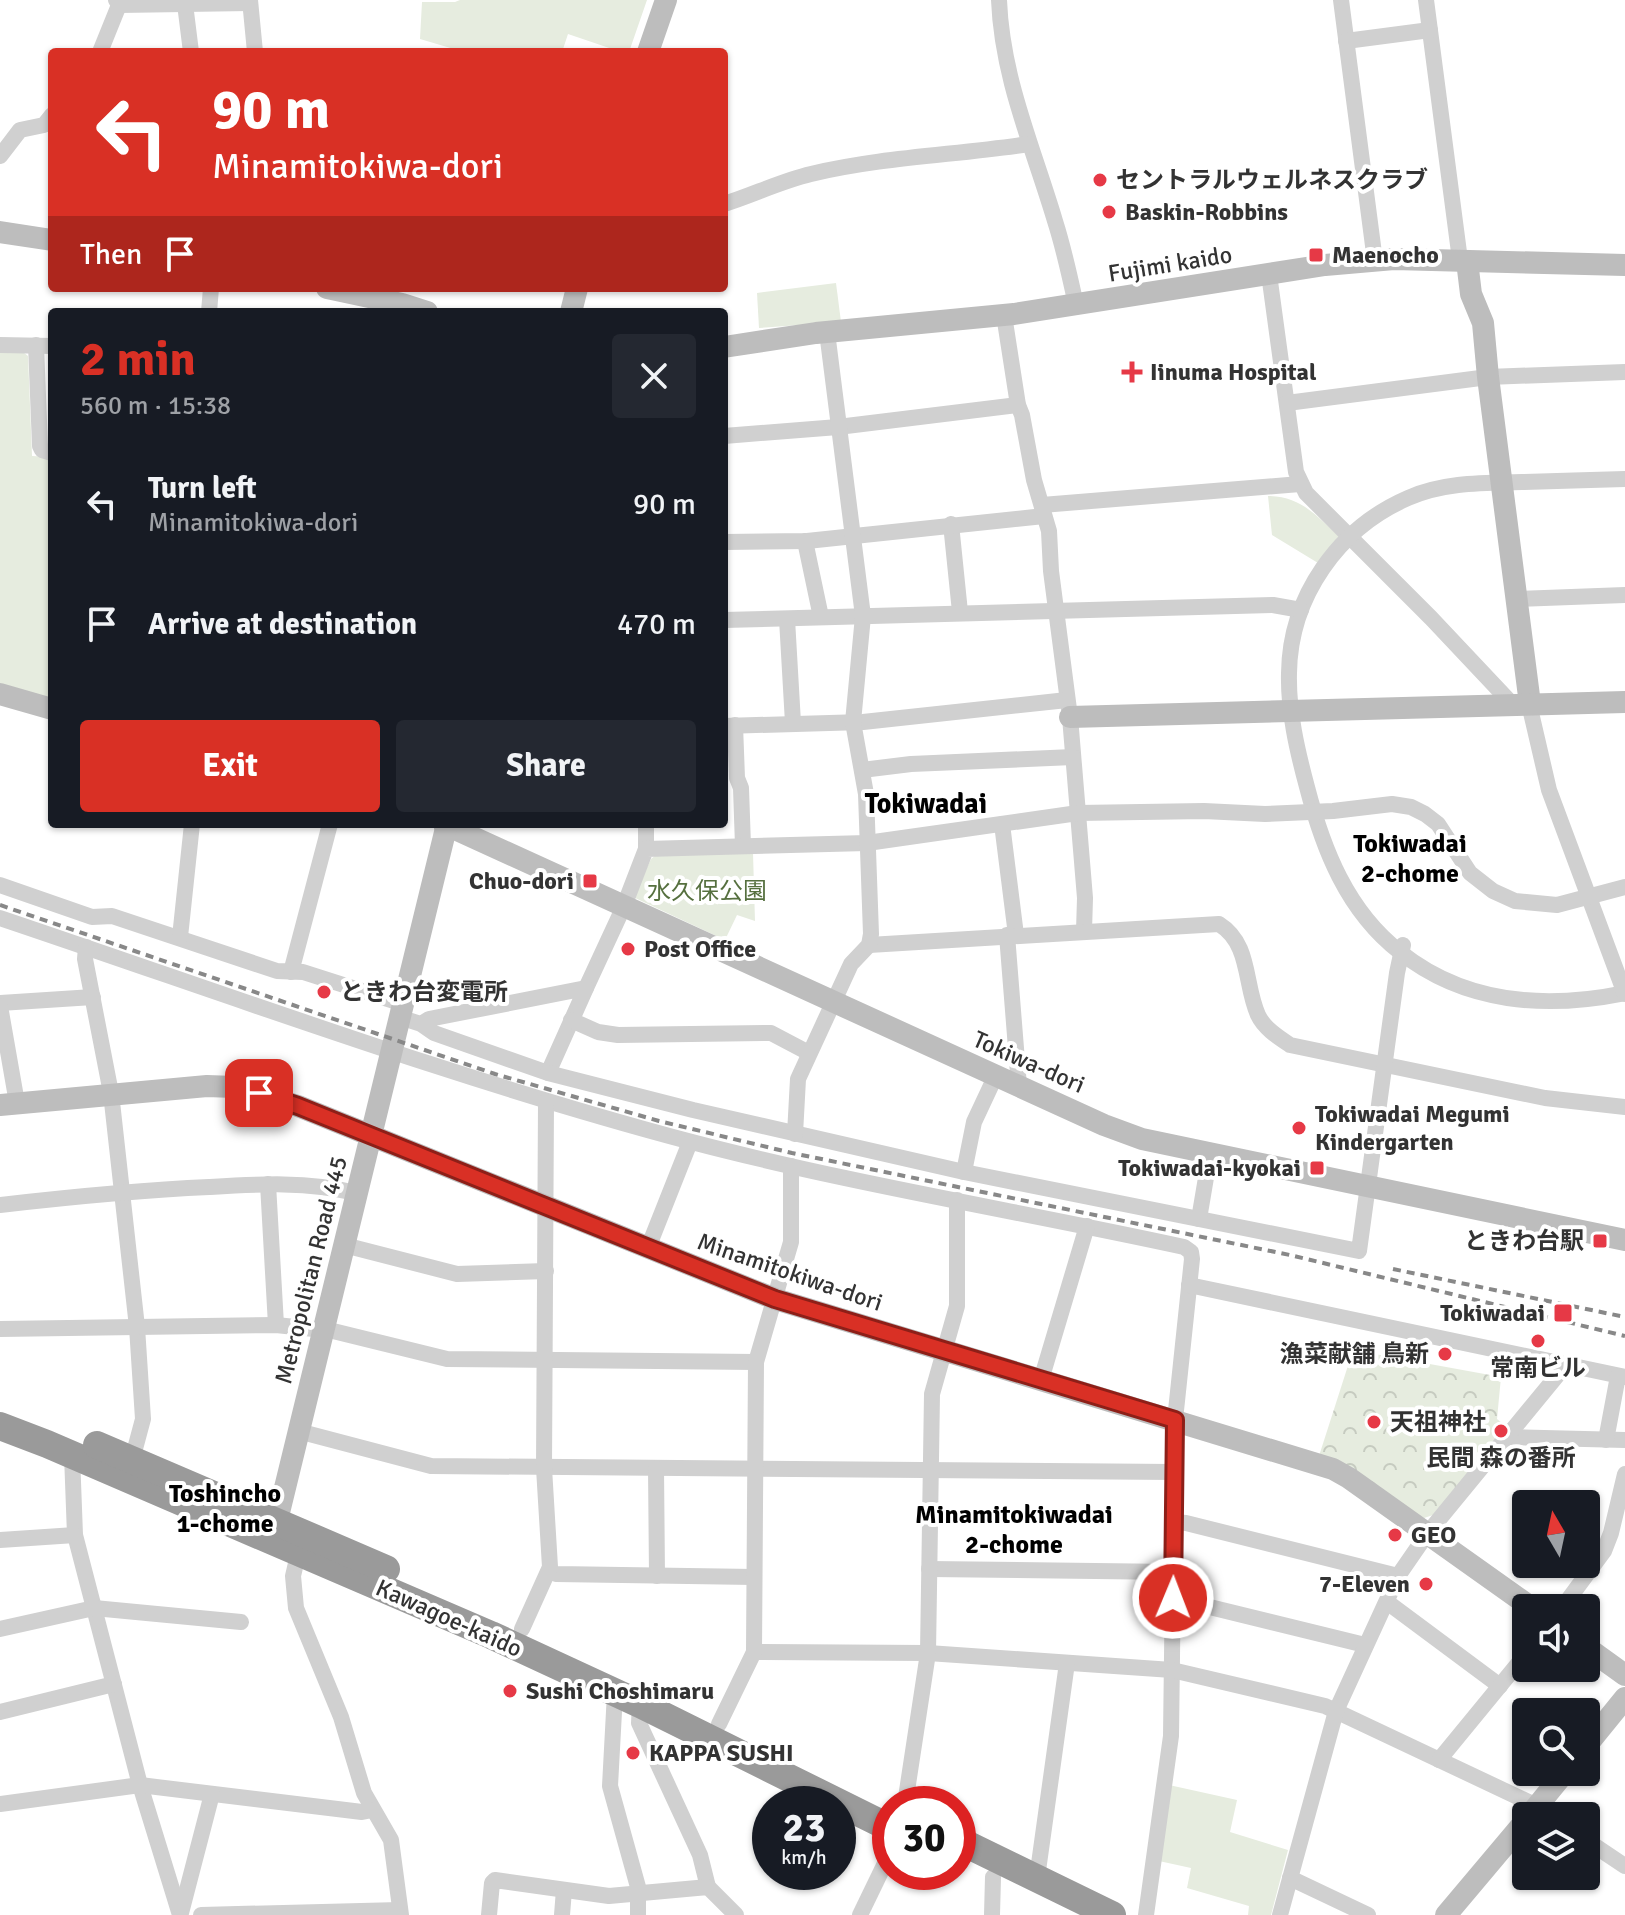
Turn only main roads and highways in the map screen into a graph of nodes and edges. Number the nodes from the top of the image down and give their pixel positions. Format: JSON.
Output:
{"nodes":[{"id":1,"x":0,"y":1405,"type":"edge"},
{"id":2,"x":0,"y":1426,"type":"edge"},
{"id":3,"x":274,"y":1531,"type":"junction"},
{"id":4,"x":301,"y":1543,"type":"junction"},
{"id":5,"x":872,"y":1798,"type":"edge"},
{"id":6,"x":872,"y":1819,"type":"edge"},
{"id":7,"x":976,"y":1849,"type":"edge"},
{"id":8,"x":976,"y":1869,"type":"edge"},
{"id":9,"x":1072,"y":1915,"type":"edge"},
{"id":10,"x":1112,"y":1915,"type":"edge"}],
"edges":[{"from":1,"to":3,"type":"highway","name":"Kawagoe-kaido"},
{"from":2,"to":3,"type":"highway","name":"Kawagoe-kaido"},
{"from":3,"to":4,"type":"highway","name":"Kawagoe-kaido"},
{"from":4,"to":5,"type":"highway","name":"Kawagoe-kaido"},
{"from":4,"to":6,"type":"highway","name":"Kawagoe-kaido"},
{"from":7,"to":10,"type":"highway"},
{"from":8,"to":9,"type":"highway"}]}
